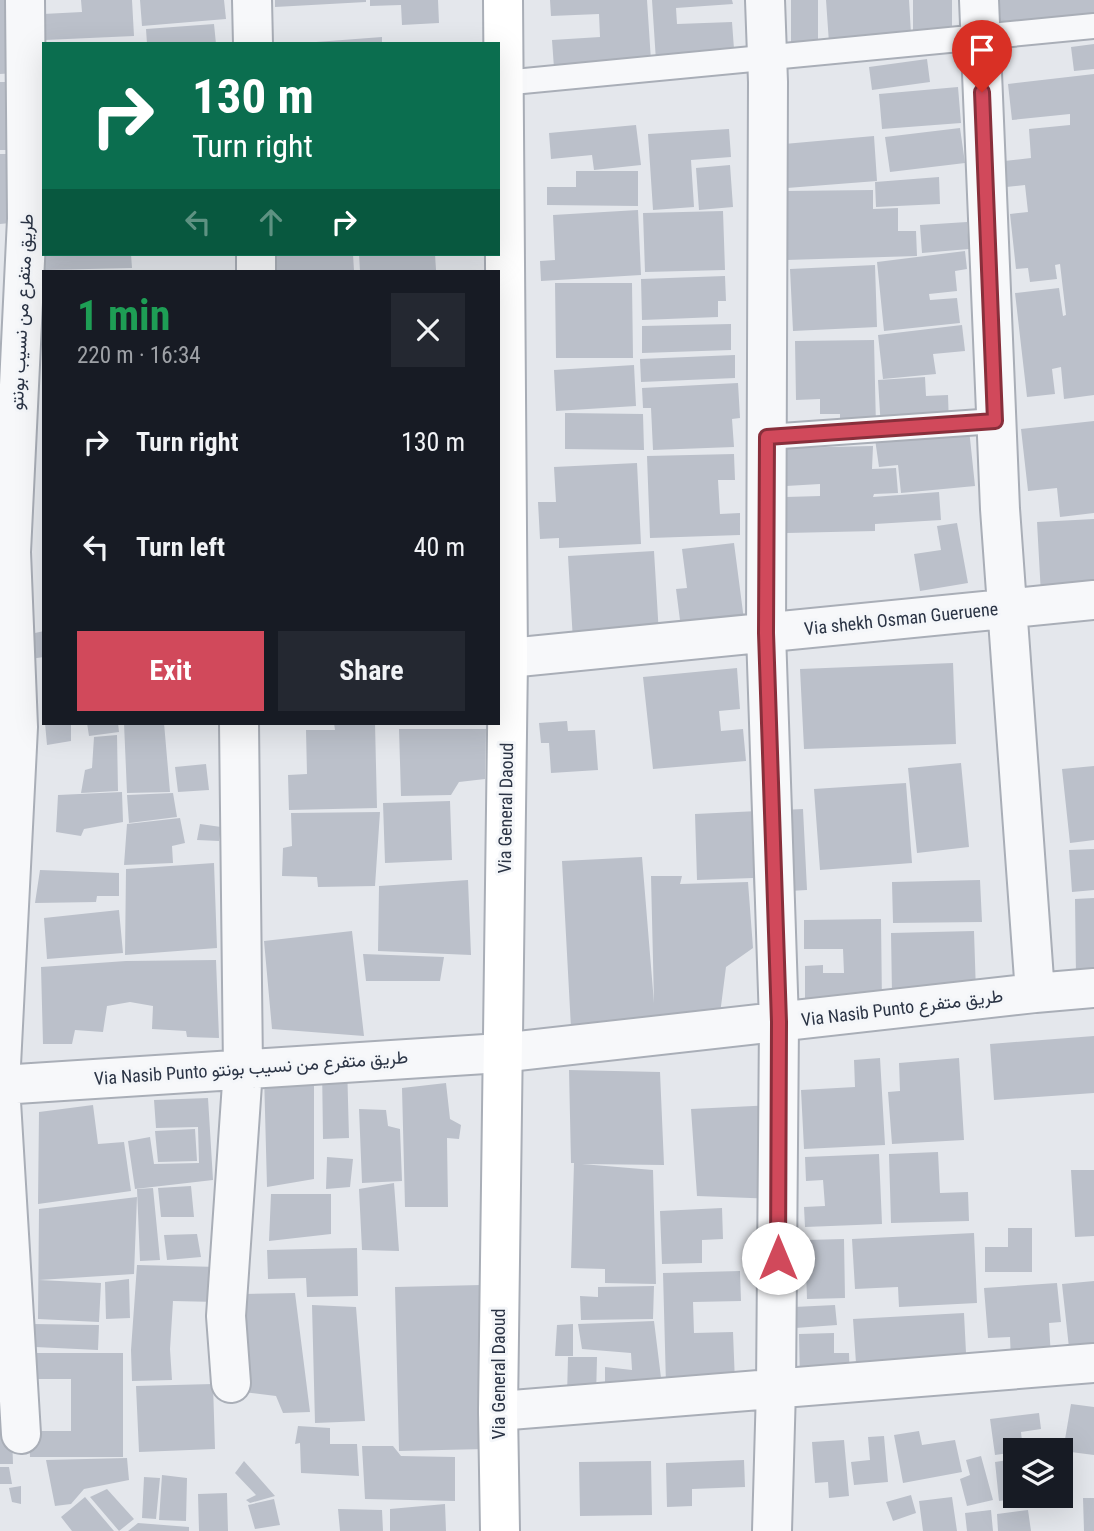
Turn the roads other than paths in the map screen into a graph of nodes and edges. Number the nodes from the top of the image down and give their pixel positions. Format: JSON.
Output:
{"nodes":[{"id":1,"x":25,"y":0,"type":"edge"},
{"id":2,"x":252,"y":0,"type":"edge"},
{"id":3,"x":503,"y":0,"type":"edge"},
{"id":4,"x":765,"y":0,"type":"edge"},
{"id":5,"x":979,"y":18,"type":"edge"},
{"id":6,"x":1094,"y":26,"type":"edge"},
{"id":7,"x":253,"y":42,"type":"edge"},
{"id":8,"x":768,"y":57,"type":"junction"},
{"id":9,"x":503,"y":83,"type":"junction"},
{"id":10,"x":995,"y":421,"type":"junction"},
{"id":11,"x":767,"y":437,"type":"junction"},
{"id":12,"x":1094,"y":600,"type":"edge"},
{"id":13,"x":1006,"y":608,"type":"junction"},
{"id":14,"x":766,"y":633,"type":"junction"},
{"id":15,"x":503,"y":659,"type":"edge"},
{"id":16,"x":20,"y":680,"type":"edge"},
{"id":17,"x":239,"y":725,"type":"edge"},
{"id":18,"x":1094,"y":988,"type":"edge"},
{"id":19,"x":1035,"y":993,"type":"junction"},
{"id":20,"x":779,"y":1022,"type":"junction"},
{"id":21,"x":501,"y":1052,"type":"junction"},
{"id":22,"x":243,"y":1069,"type":"junction"},
{"id":23,"x":0,"y":1084,"type":"edge"},
{"id":24,"x":1094,"y":1363,"type":"edge"},
{"id":25,"x":231,"y":1383,"type":"dead end"},
{"id":26,"x":776,"y":1388,"type":"junction"},
{"id":27,"x":498,"y":1411,"type":"junction"},
{"id":28,"x":21,"y":1434,"type":"dead end"},
{"id":29,"x":500,"y":1531,"type":"edge"},
{"id":30,"x":772,"y":1531,"type":"edge"}],
"edges":[{"from":1,"to":16,"type":"street","name":"طريق متفرع من نسيب بونتو"},
{"from":2,"to":7,"type":"street"},
{"from":3,"to":9,"type":"main road","name":"Via General Daoud"},
{"from":4,"to":8,"type":"street"},
{"from":5,"to":6,"type":"lane"},
{"from":5,"to":8,"type":"lane"},
{"from":5,"to":10,"type":"street"},
{"from":8,"to":9,"type":"lane"},
{"from":8,"to":11,"type":"street"},
{"from":9,"to":15,"type":"main road","name":"Via General Daoud"},
{"from":10,"to":11,"type":"lane"},
{"from":10,"to":13,"type":"street"},
{"from":11,"to":14,"type":"street"},
{"from":12,"to":13,"type":"street","name":"Via shekh Osman Gueruene"},
{"from":13,"to":14,"type":"street","name":"Via shekh Osman Gueruene"},
{"from":13,"to":19,"type":"street"},
{"from":14,"to":15,"type":"street","name":"Via shekh Osman Gueruene"},
{"from":14,"to":20,"type":"street"},
{"from":15,"to":21,"type":"main road","name":"Via General Daoud"},
{"from":16,"to":23,"type":"street","name":"طريق متفرع من نسيب بونتو"},
{"from":17,"to":22,"type":"street"},
{"from":18,"to":19,"type":"street","name":"Via Nasib Punto طريق متفرع"},
{"from":19,"to":20,"type":"street","name":"Via Nasib Punto طريق متفرع"},
{"from":20,"to":21,"type":"street","name":"Via Nasib Punto طريق متفرع"},
{"from":20,"to":26,"type":"street"},
{"from":21,"to":22,"type":"street","name":"Via Nasib Punto طريق متفرع من نسيب بونتو"},
{"from":21,"to":27,"type":"main road","name":"Via General Daoud"},
{"from":22,"to":23,"type":"street","name":"Via Nasib Punto طريق متفرع من نسيب بونتو"},
{"from":22,"to":25,"type":"street"},
{"from":23,"to":28,"type":"street","name":"طريق متفرع من نسيب بونتو"},
{"from":24,"to":26,"type":"street"},
{"from":26,"to":27,"type":"street"},
{"from":26,"to":30,"type":"street"},
{"from":27,"to":29,"type":"main road","name":"Via General Daoud"}]}
